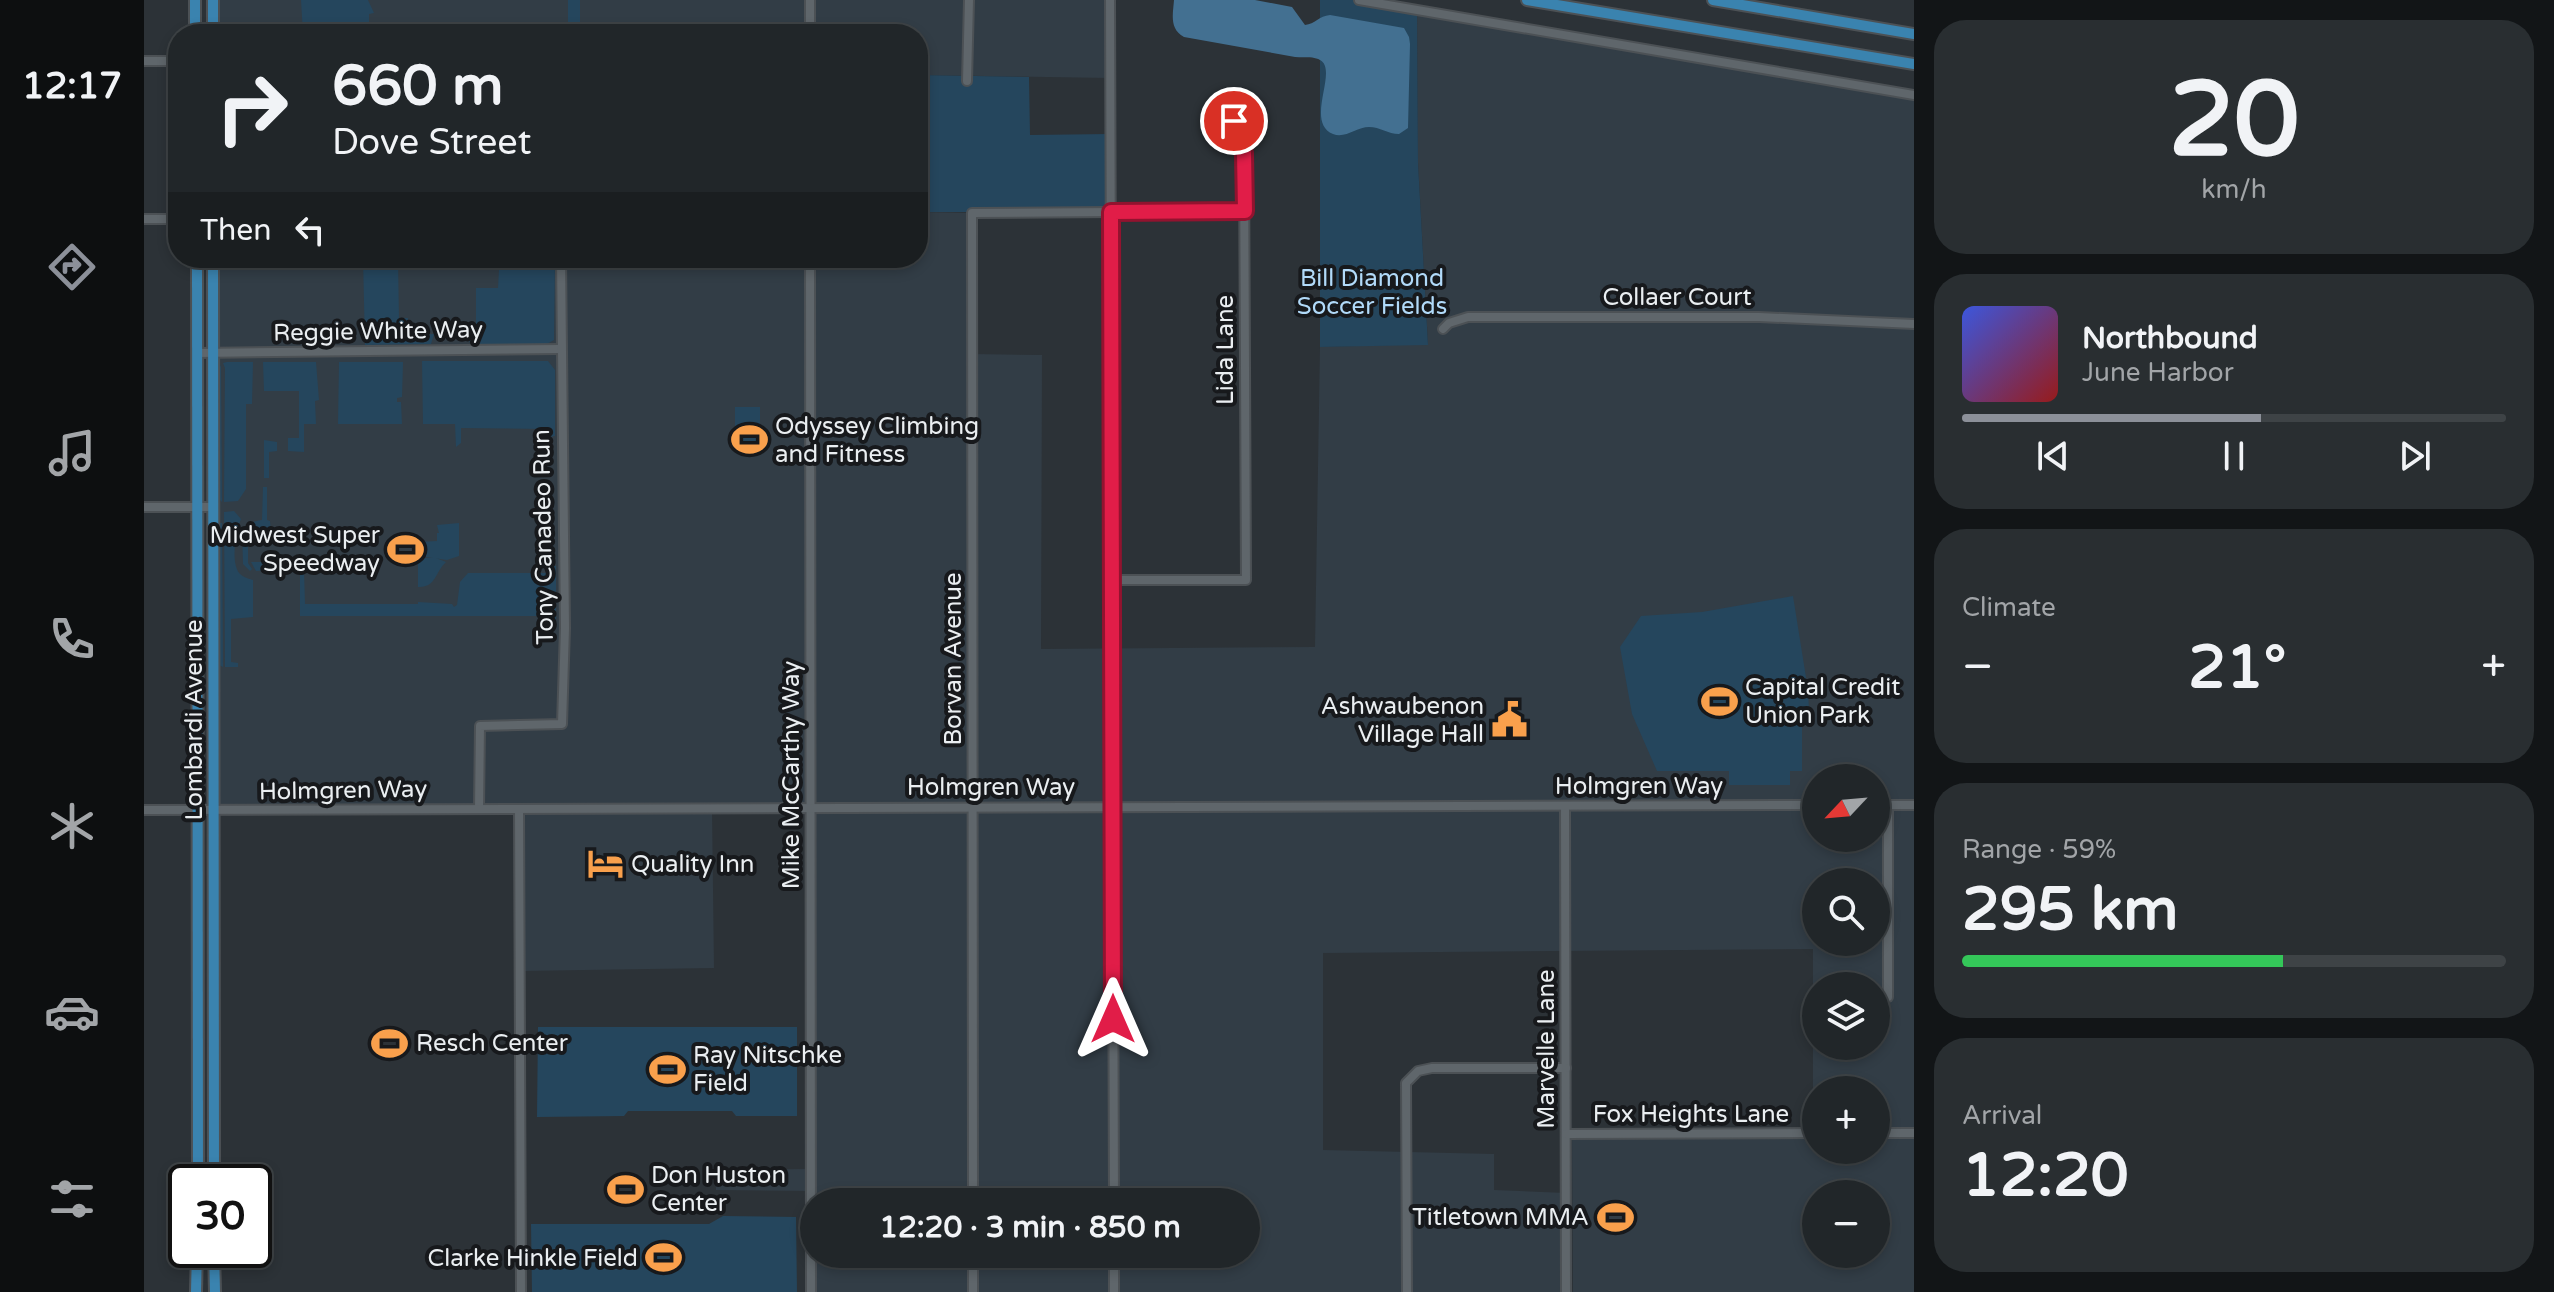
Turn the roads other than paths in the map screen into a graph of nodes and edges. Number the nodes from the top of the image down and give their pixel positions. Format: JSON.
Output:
{"nodes":[{"id":1,"x":195,"y":0,"type":"edge"},
{"id":2,"x":213,"y":0,"type":"edge"},
{"id":3,"x":810,"y":0,"type":"edge"},
{"id":4,"x":969,"y":0,"type":"edge"},
{"id":5,"x":1110,"y":0,"type":"edge"},
{"id":6,"x":1359,"y":0,"type":"edge"},
{"id":7,"x":1527,"y":0,"type":"edge"},
{"id":8,"x":1713,"y":0,"type":"edge"},
{"id":9,"x":195,"y":24,"type":"edge"},
{"id":10,"x":213,"y":24,"type":"edge"},
{"id":11,"x":810,"y":24,"type":"edge"},
{"id":12,"x":1914,"y":34,"type":"edge"},
{"id":13,"x":144,"y":61,"type":"edge"},
{"id":14,"x":168,"y":61,"type":"edge"},
{"id":15,"x":1914,"y":63,"type":"edge"},
{"id":16,"x":967,"y":81,"type":"dead end"},
{"id":17,"x":1914,"y":95,"type":"edge"},
{"id":18,"x":1234,"y":121,"type":"dead end"},
{"id":19,"x":1245,"y":211,"type":"junction"},
{"id":20,"x":1111,"y":212,"type":"junction"},
{"id":21,"x":144,"y":219,"type":"edge"},
{"id":22,"x":168,"y":219,"type":"edge"},
{"id":23,"x":197,"y":268,"type":"edge"},
{"id":24,"x":213,"y":268,"type":"edge"},
{"id":25,"x":561,"y":268,"type":"edge"},
{"id":26,"x":810,"y":268,"type":"edge"},
{"id":27,"x":1914,"y":324,"type":"edge"},
{"id":28,"x":1443,"y":329,"type":"dead end"},
{"id":29,"x":560,"y":349,"type":"junction"},
{"id":30,"x":197,"y":353,"type":"junction"},
{"id":31,"x":213,"y":353,"type":"junction"},
{"id":32,"x":144,"y":507,"type":"edge"},
{"id":33,"x":197,"y":507,"type":"junction"},
{"id":34,"x":213,"y":507,"type":"junction"},
{"id":35,"x":1112,"y":580,"type":"junction"},
{"id":36,"x":1802,"y":805,"type":"edge"},
{"id":37,"x":1890,"y":805,"type":"edge"},
{"id":38,"x":1914,"y":805,"type":"edge"},
{"id":39,"x":1565,"y":806,"type":"junction"},
{"id":40,"x":973,"y":807,"type":"junction"},
{"id":41,"x":1113,"y":807,"type":"junction"},
{"id":42,"x":811,"y":808,"type":"junction"},
{"id":43,"x":479,"y":809,"type":"junction"},
{"id":44,"x":519,"y":809,"type":"junction"},
{"id":45,"x":144,"y":810,"type":"edge"},
{"id":46,"x":197,"y":811,"type":"junction"},
{"id":47,"x":214,"y":811,"type":"junction"},
{"id":48,"x":1888,"y":852,"type":"edge"},
{"id":49,"x":1888,"y":972,"type":"edge"},
{"id":50,"x":1566,"y":1068,"type":"junction"},
{"id":51,"x":1802,"y":1133,"type":"edge"},
{"id":52,"x":1890,"y":1133,"type":"edge"},
{"id":53,"x":1914,"y":1133,"type":"edge"},
{"id":54,"x":1566,"y":1134,"type":"junction"},
{"id":55,"x":198,"y":1164,"type":"edge"},
{"id":56,"x":214,"y":1164,"type":"edge"},
{"id":57,"x":973,"y":1188,"type":"edge"},
{"id":58,"x":1114,"y":1188,"type":"edge"},
{"id":59,"x":197,"y":1268,"type":"edge"},
{"id":60,"x":214,"y":1268,"type":"edge"},
{"id":61,"x":973,"y":1268,"type":"edge"},
{"id":62,"x":1114,"y":1268,"type":"edge"},
{"id":63,"x":196,"y":1292,"type":"edge"},
{"id":64,"x":215,"y":1292,"type":"edge"},
{"id":65,"x":521,"y":1292,"type":"edge"},
{"id":66,"x":811,"y":1292,"type":"edge"},
{"id":67,"x":973,"y":1292,"type":"edge"},
{"id":68,"x":1114,"y":1292,"type":"edge"},
{"id":69,"x":1407,"y":1292,"type":"edge"},
{"id":70,"x":1566,"y":1292,"type":"edge"}],
"edges":[{"from":1,"to":9,"type":"main road"},
{"from":2,"to":10,"type":"main road"},
{"from":3,"to":11,"type":"street"},
{"from":4,"to":16,"type":"street"},
{"from":5,"to":20,"type":"street"},
{"from":6,"to":17,"type":"street"},
{"from":7,"to":15,"type":"main road"},
{"from":8,"to":12,"type":"main road"},
{"from":13,"to":14,"type":"street"},
{"from":18,"to":19,"type":"street","name":"Lida Lane"},
{"from":19,"to":20,"type":"street"},
{"from":19,"to":35,"type":"street","name":"Lida Lane"},
{"from":20,"to":35,"type":"street"},
{"from":20,"to":40,"type":"street","name":"Borvan Avenue"},
{"from":21,"to":22,"type":"street"},
{"from":23,"to":30,"type":"main road","name":"Lombardi Avenue"},
{"from":24,"to":31,"type":"main road","name":"Lombardi Avenue"},
{"from":25,"to":29,"type":"street","name":"Tony Canadeo Run"},
{"from":26,"to":42,"type":"street","name":"Mike McCarthy Way"},
{"from":27,"to":28,"type":"street","name":"Collaer Court"},
{"from":29,"to":31,"type":"street","name":"Reggie White Way"},
{"from":29,"to":43,"type":"street","name":"Tony Canadeo Run"},
{"from":30,"to":31,"type":"street","name":"Reggie White Way"},
{"from":30,"to":33,"type":"main road","name":"Lombardi Avenue"},
{"from":31,"to":34,"type":"main road","name":"Lombardi Avenue"},
{"from":32,"to":33,"type":"street"},
{"from":33,"to":34,"type":"street"},
{"from":33,"to":46,"type":"main road","name":"Lombardi Avenue"},
{"from":34,"to":47,"type":"main road","name":"Lombardi Avenue"},
{"from":35,"to":41,"type":"street"},
{"from":36,"to":39,"type":"street","name":"Holmgren Way"},
{"from":37,"to":38,"type":"street"},
{"from":39,"to":41,"type":"street","name":"Holmgren Way"},
{"from":39,"to":50,"type":"street","name":"Marvelle Lane"},
{"from":40,"to":41,"type":"street","name":"Holmgren Way"},
{"from":40,"to":42,"type":"street","name":"Holmgren Way"},
{"from":40,"to":57,"type":"street","name":"Borvan Avenue"},
{"from":41,"to":58,"type":"street"},
{"from":42,"to":44,"type":"street","name":"Holmgren Way"},
{"from":42,"to":66,"type":"street","name":"Mike McCarthy Way"},
{"from":43,"to":44,"type":"street","name":"Holmgren Way"},
{"from":43,"to":47,"type":"street","name":"Holmgren Way"},
{"from":44,"to":65,"type":"street"},
{"from":45,"to":46,"type":"street","name":"Holmgren Way"},
{"from":46,"to":47,"type":"street","name":"Holmgren Way"},
{"from":46,"to":55,"type":"main road","name":"Lombardi Avenue"},
{"from":47,"to":56,"type":"main road","name":"Lombardi Avenue"},
{"from":48,"to":49,"type":"street"},
{"from":50,"to":54,"type":"street","name":"Marvelle Lane"},
{"from":50,"to":69,"type":"street"},
{"from":51,"to":54,"type":"street","name":"Fox Heights Lane"},
{"from":52,"to":53,"type":"street"},
{"from":54,"to":70,"type":"street","name":"Marvelle Lane"},
{"from":59,"to":63,"type":"main road"},
{"from":60,"to":64,"type":"main road"},
{"from":61,"to":67,"type":"street"},
{"from":62,"to":68,"type":"street"}]}
